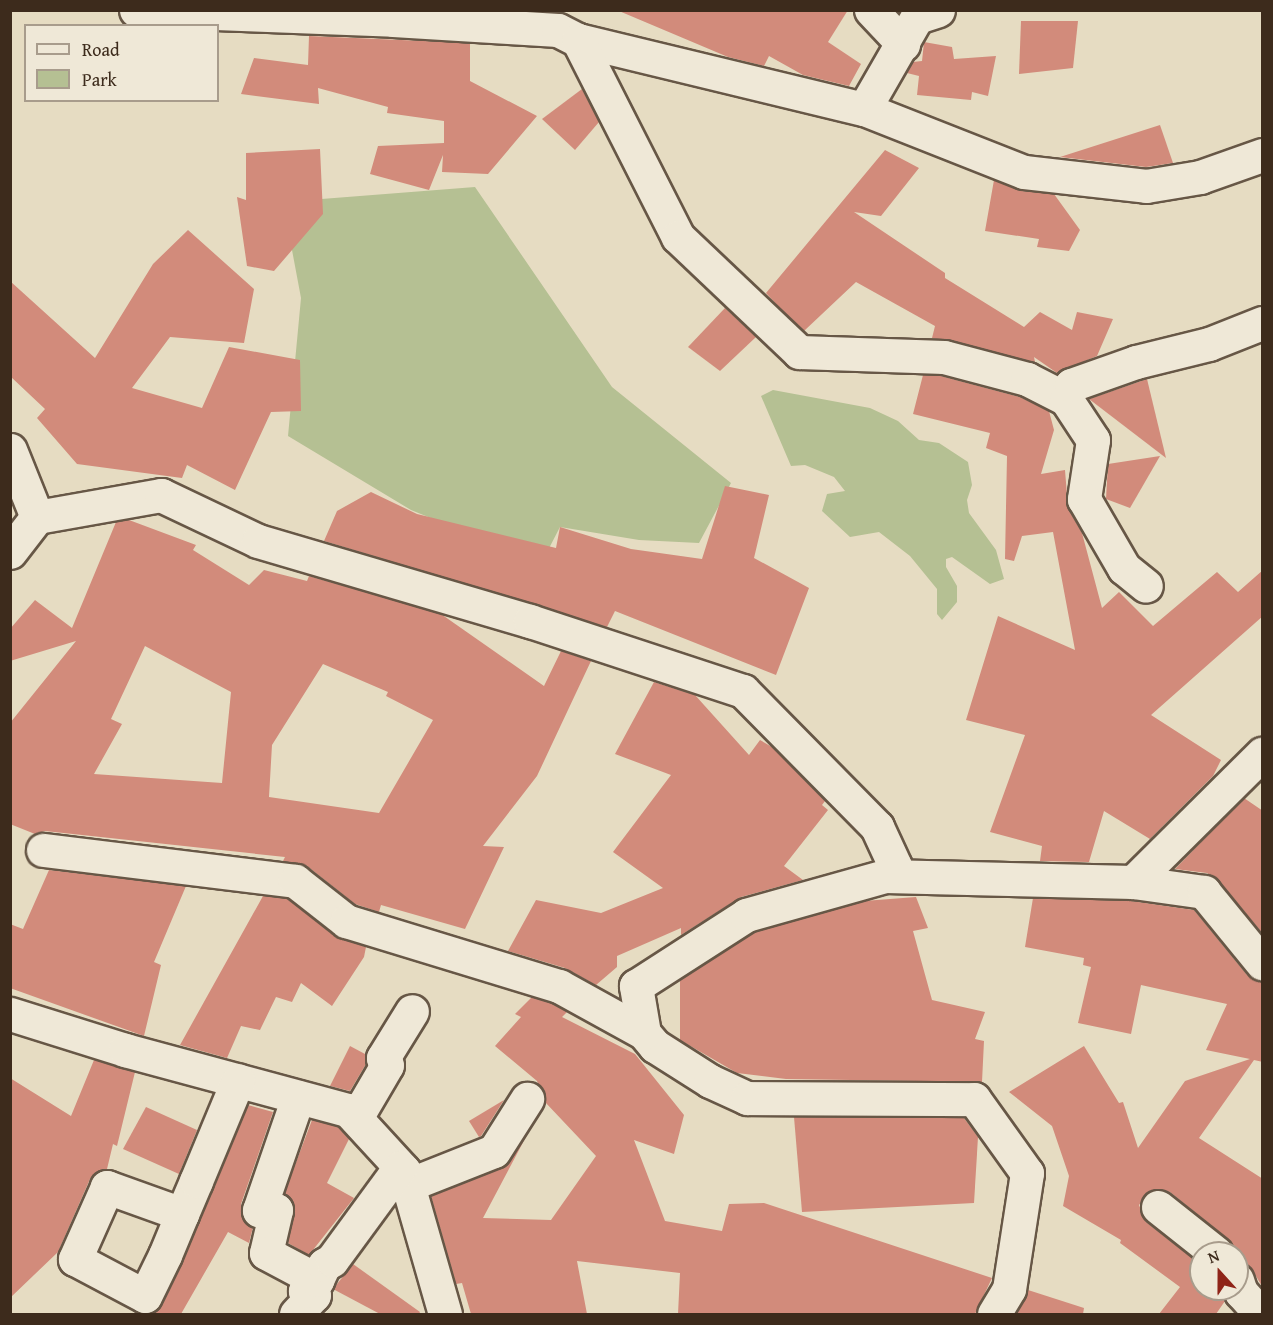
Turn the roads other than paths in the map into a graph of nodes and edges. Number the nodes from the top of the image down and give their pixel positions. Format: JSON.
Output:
{"nodes":[{"id":1,"x":136,"y":10,"type":"edge"},
{"id":2,"x":871,"y":10,"type":"edge"},
{"id":3,"x":939,"y":10,"type":"edge"},
{"id":4,"x":578,"y":40,"type":"junction"},
{"id":5,"x":903,"y":44,"type":"junction"},
{"id":6,"x":864,"y":109,"type":"junction"},
{"id":7,"x":1263,"y":155,"type":"edge"},
{"id":8,"x":1263,"y":323,"type":"edge"},
{"id":9,"x":1066,"y":399,"type":"junction"},
{"id":10,"x":10,"y":450,"type":"edge"},
{"id":11,"x":37,"y":517,"type":"junction"},
{"id":12,"x":10,"y":552,"type":"edge"},
{"id":13,"x":1146,"y":586,"type":"dead end"},
{"id":14,"x":1263,"y":754,"type":"edge"},
{"id":15,"x":43,"y":850,"type":"dead end"},
{"id":16,"x":885,"y":876,"type":"junction"},
{"id":17,"x":1133,"y":882,"type":"junction"},
{"id":18,"x":1263,"y":963,"type":"edge"},
{"id":19,"x":412,"y":1011,"type":"dead end"},
{"id":20,"x":10,"y":1014,"type":"edge"},
{"id":21,"x":644,"y":1033,"type":"junction"},
{"id":22,"x":238,"y":1080,"type":"junction"},
{"id":23,"x":298,"y":1097,"type":"junction"},
{"id":24,"x":527,"y":1099,"type":"dead end"},
{"id":25,"x":356,"y":1118,"type":"junction"},
{"id":26,"x":404,"y":1176,"type":"junction"},
{"id":27,"x":1158,"y":1207,"type":"dead end"},
{"id":28,"x":182,"y":1214,"type":"dead end"},
{"id":29,"x":1201,"y":1241,"type":"edge"},
{"id":30,"x":317,"y":1280,"type":"junction"},
{"id":31,"x":1249,"y":1301,"type":"edge"},
{"id":32,"x":296,"y":1314,"type":"edge"},
{"id":33,"x":445,"y":1314,"type":"edge"},
{"id":34,"x":994,"y":1314,"type":"edge"},
{"id":35,"x":1261,"y":1314,"type":"edge"}],
"edges":[{"from":1,"to":4,"type":"street"},
{"from":2,"to":5,"type":"street"},
{"from":3,"to":5,"type":"street"},
{"from":4,"to":6,"type":"street"},
{"from":4,"to":9,"type":"street"},
{"from":5,"to":6,"type":"street"},
{"from":6,"to":7,"type":"street"},
{"from":8,"to":9,"type":"street"},
{"from":9,"to":13,"type":"street"},
{"from":10,"to":11,"type":"street"},
{"from":11,"to":12,"type":"street"},
{"from":11,"to":16,"type":"street"},
{"from":14,"to":17,"type":"street"},
{"from":15,"to":21,"type":"street"},
{"from":16,"to":17,"type":"street"},
{"from":16,"to":21,"type":"street"},
{"from":17,"to":18,"type":"street"},
{"from":19,"to":25,"type":"street"},
{"from":20,"to":22,"type":"street"},
{"from":21,"to":34,"type":"street"},
{"from":22,"to":23,"type":"street"},
{"from":22,"to":28,"type":"street"},
{"from":23,"to":25,"type":"street"},
{"from":23,"to":30,"type":"street"},
{"from":24,"to":26,"type":"street"},
{"from":25,"to":26,"type":"street"},
{"from":26,"to":30,"type":"street"},
{"from":26,"to":33,"type":"street"},
{"from":27,"to":29,"type":"street"},
{"from":30,"to":32,"type":"street"},
{"from":31,"to":35,"type":"street"}]}
